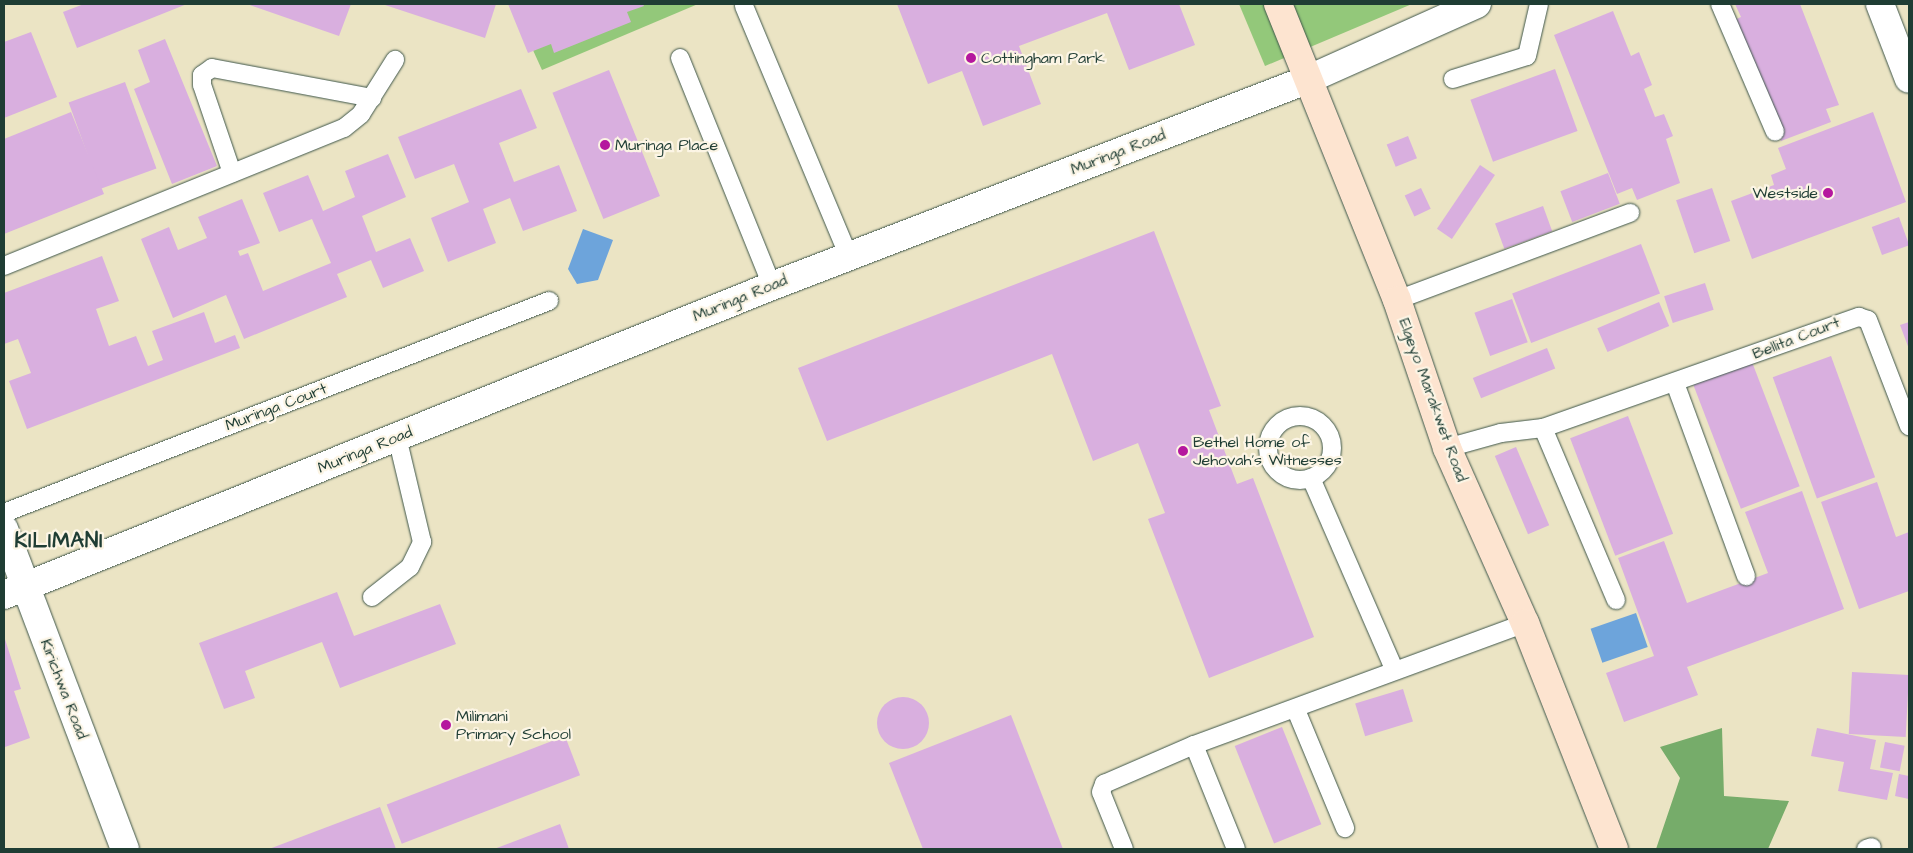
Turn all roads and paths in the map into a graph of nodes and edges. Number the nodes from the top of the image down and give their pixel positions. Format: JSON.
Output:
{"nodes":[{"id":1,"x":1278,"y":4,"type":"edge"},
{"id":2,"x":1477,"y":4,"type":"edge"},
{"id":3,"x":1539,"y":4,"type":"edge"},
{"id":4,"x":1720,"y":4,"type":"edge"},
{"id":5,"x":1880,"y":4,"type":"edge"},
{"id":6,"x":744,"y":6,"type":"dead end"},
{"id":7,"x":680,"y":58,"type":"dead end"},
{"id":8,"x":396,"y":60,"type":"dead end"},
{"id":9,"x":1309,"y":79,"type":"junction"},
{"id":10,"x":1453,"y":79,"type":"dead end"},
{"id":11,"x":1909,"y":79,"type":"edge"},
{"id":12,"x":372,"y":98,"type":"junction"},
{"id":13,"x":1775,"y":132,"type":"dead end"},
{"id":14,"x":232,"y":173,"type":"junction"},
{"id":15,"x":1630,"y":213,"type":"dead end"},
{"id":16,"x":848,"y":255,"type":"junction"},
{"id":17,"x":4,"y":266,"type":"edge"},
{"id":18,"x":772,"y":286,"type":"junction"},
{"id":19,"x":1397,"y":300,"type":"junction"},
{"id":20,"x":549,"y":301,"type":"dead end"},
{"id":21,"x":1675,"y":383,"type":"junction"},
{"id":22,"x":1909,"y":426,"type":"edge"},
{"id":23,"x":1543,"y":428,"type":"junction"},
{"id":24,"x":397,"y":437,"type":"junction"},
{"id":25,"x":1447,"y":448,"type":"junction"},
{"id":26,"x":1311,"y":478,"type":"dead end"},
{"id":27,"x":4,"y":513,"type":"edge"},
{"id":28,"x":4,"y":529,"type":"edge"},
{"id":29,"x":1746,"y":576,"type":"dead end"},
{"id":30,"x":15,"y":591,"type":"edge"},
{"id":31,"x":372,"y":597,"type":"dead end"},
{"id":32,"x":1616,"y":600,"type":"dead end"},
{"id":33,"x":1525,"y":622,"type":"junction"},
{"id":34,"x":1394,"y":669,"type":"junction"},
{"id":35,"x":1296,"y":710,"type":"junction"},
{"id":36,"x":1194,"y":745,"type":"junction"},
{"id":37,"x":1345,"y":828,"type":"dead end"},
{"id":38,"x":124,"y":849,"type":"edge"},
{"id":39,"x":1124,"y":849,"type":"edge"},
{"id":40,"x":1236,"y":849,"type":"edge"},
{"id":41,"x":1614,"y":849,"type":"edge"}],
"edges":[{"from":1,"to":9,"type":"street","name":"Elgeyo Marakwet Road"},
{"from":2,"to":9,"type":"street","name":"Muringa Road"},
{"from":3,"to":10,"type":"lane"},
{"from":4,"to":13,"type":"lane"},
{"from":5,"to":11,"type":"street"},
{"from":6,"to":16,"type":"lane"},
{"from":7,"to":18,"type":"lane"},
{"from":8,"to":12,"type":"lane"},
{"from":9,"to":16,"type":"street","name":"Muringa Road"},
{"from":9,"to":19,"type":"street","name":"Elgeyo Marakwet Road"},
{"from":12,"to":14,"type":"lane"},
{"from":12,"to":14,"type":"lane"},
{"from":14,"to":17,"type":"lane"},
{"from":15,"to":19,"type":"lane"},
{"from":16,"to":18,"type":"street","name":"Muringa Road"},
{"from":18,"to":24,"type":"street","name":"Muringa Road"},
{"from":19,"to":25,"type":"street","name":"Elgeyo Marakwet Road"},
{"from":20,"to":27,"type":"lane","name":"Muringa Court"},
{"from":21,"to":22,"type":"lane","name":"Bellita Court"},
{"from":21,"to":23,"type":"lane","name":"Bellita Court"},
{"from":21,"to":29,"type":"lane"},
{"from":23,"to":25,"type":"lane","name":"Bellita Court"},
{"from":23,"to":32,"type":"lane"},
{"from":24,"to":30,"type":"street","name":"Muringa Road"},
{"from":24,"to":31,"type":"lane"},
{"from":25,"to":33,"type":"street","name":"Elgeyo Marakwet Road"},
{"from":26,"to":34,"type":"lane"},
{"from":28,"to":30,"type":"street","name":"Kirichwa Road"},
{"from":30,"to":38,"type":"street","name":"Kirichwa Road"},
{"from":33,"to":34,"type":"lane"},
{"from":33,"to":41,"type":"street","name":"Elgeyo Marakwet Road"},
{"from":34,"to":35,"type":"lane"},
{"from":35,"to":36,"type":"lane"},
{"from":35,"to":37,"type":"lane"},
{"from":36,"to":39,"type":"lane"},
{"from":36,"to":40,"type":"lane"}]}
